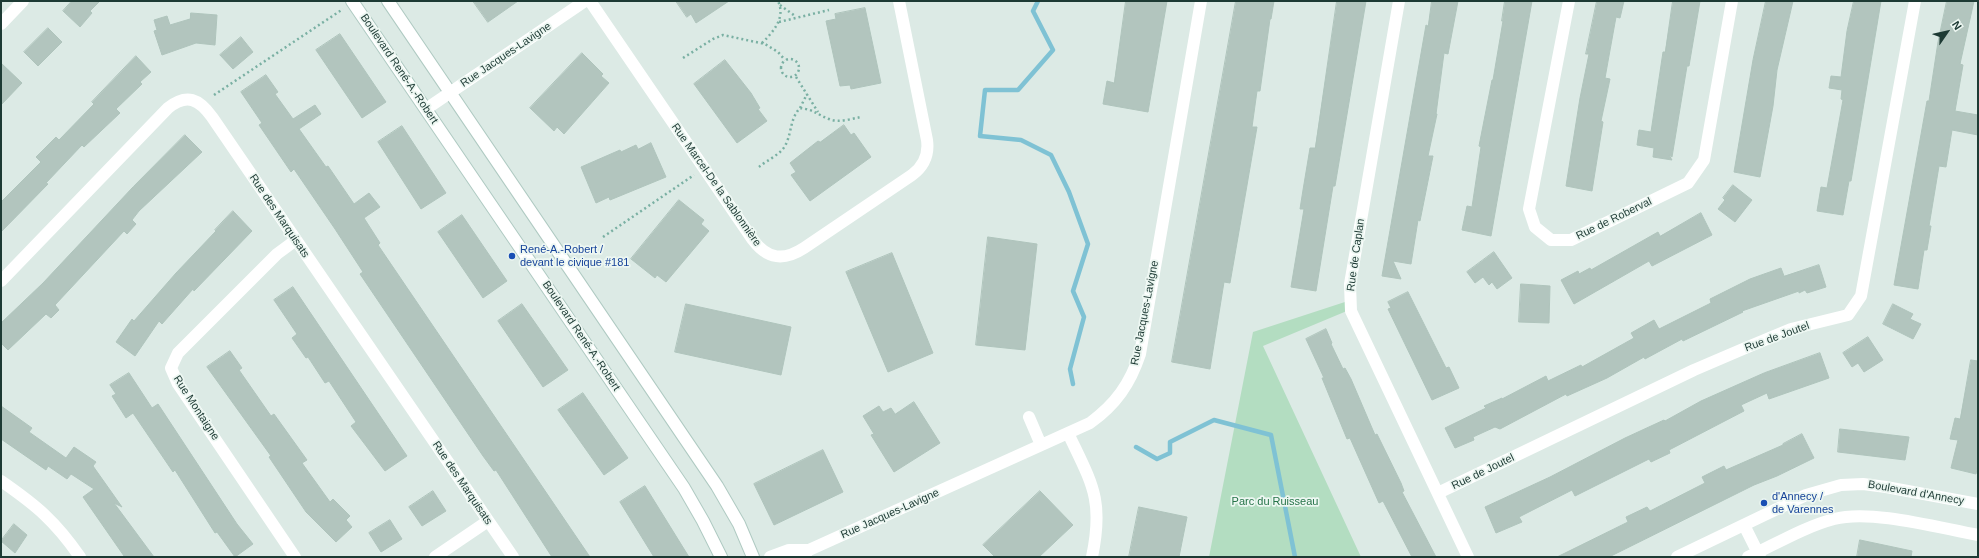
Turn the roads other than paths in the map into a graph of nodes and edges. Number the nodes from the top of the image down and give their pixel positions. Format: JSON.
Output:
{"nodes":[{"id":1,"x":23,"y":1,"type":"edge"},
{"id":2,"x":388,"y":1,"type":"edge"},
{"id":3,"x":585,"y":1,"type":"edge"},
{"id":4,"x":590,"y":1,"type":"edge"},
{"id":5,"x":899,"y":1,"type":"edge"},
{"id":6,"x":1200,"y":1,"type":"edge"},
{"id":7,"x":1399,"y":1,"type":"edge"},
{"id":8,"x":1569,"y":1,"type":"edge"},
{"id":9,"x":1732,"y":1,"type":"edge"},
{"id":10,"x":1915,"y":1,"type":"edge"},
{"id":11,"x":348,"y":5,"type":"edge"},
{"id":12,"x":1,"y":24,"type":"edge"},
{"id":13,"x":450,"y":93,"type":"junction"},
{"id":14,"x":426,"y":109,"type":"junction"},
{"id":15,"x":296,"y":240,"type":"junction"},
{"id":16,"x":1,"y":281,"type":"edge"},
{"id":17,"x":1029,"y":417,"type":"dead end"},
{"id":18,"x":1068,"y":433,"type":"junction"},
{"id":19,"x":1041,"y":445,"type":"junction"},
{"id":20,"x":1,"y":481,"type":"edge"},
{"id":21,"x":1438,"y":494,"type":"junction"},
{"id":22,"x":1978,"y":504,"type":"edge"},
{"id":23,"x":488,"y":521,"type":"junction"},
{"id":24,"x":1744,"y":525,"type":"junction"},
{"id":25,"x":1978,"y":535,"type":"edge"},
{"id":26,"x":805,"y":554,"type":"edge"},
{"id":27,"x":1755,"y":555,"type":"edge"},
{"id":28,"x":80,"y":557,"type":"edge"},
{"id":29,"x":295,"y":557,"type":"edge"},
{"id":30,"x":435,"y":557,"type":"edge"},
{"id":31,"x":512,"y":557,"type":"edge"},
{"id":32,"x":721,"y":557,"type":"edge"},
{"id":33,"x":753,"y":557,"type":"edge"},
{"id":34,"x":770,"y":557,"type":"edge"},
{"id":35,"x":1092,"y":557,"type":"edge"},
{"id":36,"x":1468,"y":557,"type":"edge"},
{"id":37,"x":1677,"y":557,"type":"edge"}],
"edges":[{"from":1,"to":12,"type":"street"},
{"from":2,"to":13,"type":"street"},
{"from":3,"to":13,"type":"street","name":"Rue Jacques-Lavigne"},
{"from":4,"to":5,"type":"street","name":"Rue Marcel-De la Sablonnière"},
{"from":6,"to":18,"type":"street","name":"Rue Jacques-Lavigne"},
{"from":7,"to":21,"type":"street","name":"Rue de Caplan"},
{"from":8,"to":9,"type":"street","name":"Rue de Roberval"},
{"from":10,"to":21,"type":"street","name":"Rue de Joutel"},
{"from":11,"to":14,"type":"street","name":"Boulevard René-A.-Robert"},
{"from":13,"to":14,"type":"street","name":"Rue Jacques-Lavigne"},
{"from":13,"to":33,"type":"street"},
{"from":14,"to":32,"type":"street","name":"Boulevard René-A.-Robert"},
{"from":15,"to":16,"type":"street","name":"Rue des Marquisats"},
{"from":15,"to":23,"type":"street","name":"Rue des Marquisats"},
{"from":15,"to":29,"type":"street","name":"Rue Montaigne"},
{"from":17,"to":19,"type":"street"},
{"from":18,"to":19,"type":"street","name":"Rue Jacques-Lavigne"},
{"from":18,"to":35,"type":"street"},
{"from":19,"to":26,"type":"street","name":"Rue Jacques-Lavigne"},
{"from":20,"to":28,"type":"street"},
{"from":21,"to":36,"type":"street","name":"Rue de Caplan"},
{"from":22,"to":24,"type":"street","name":"Boulevard d'Annecy"},
{"from":23,"to":30,"type":"street"},
{"from":23,"to":31,"type":"street","name":"Rue des Marquisats"},
{"from":24,"to":27,"type":"street"},
{"from":24,"to":37,"type":"street","name":"Boulevard d'Annecy"},
{"from":25,"to":27,"type":"street"},
{"from":26,"to":34,"type":"street","name":"Rue Jacques-Lavigne"}]}
